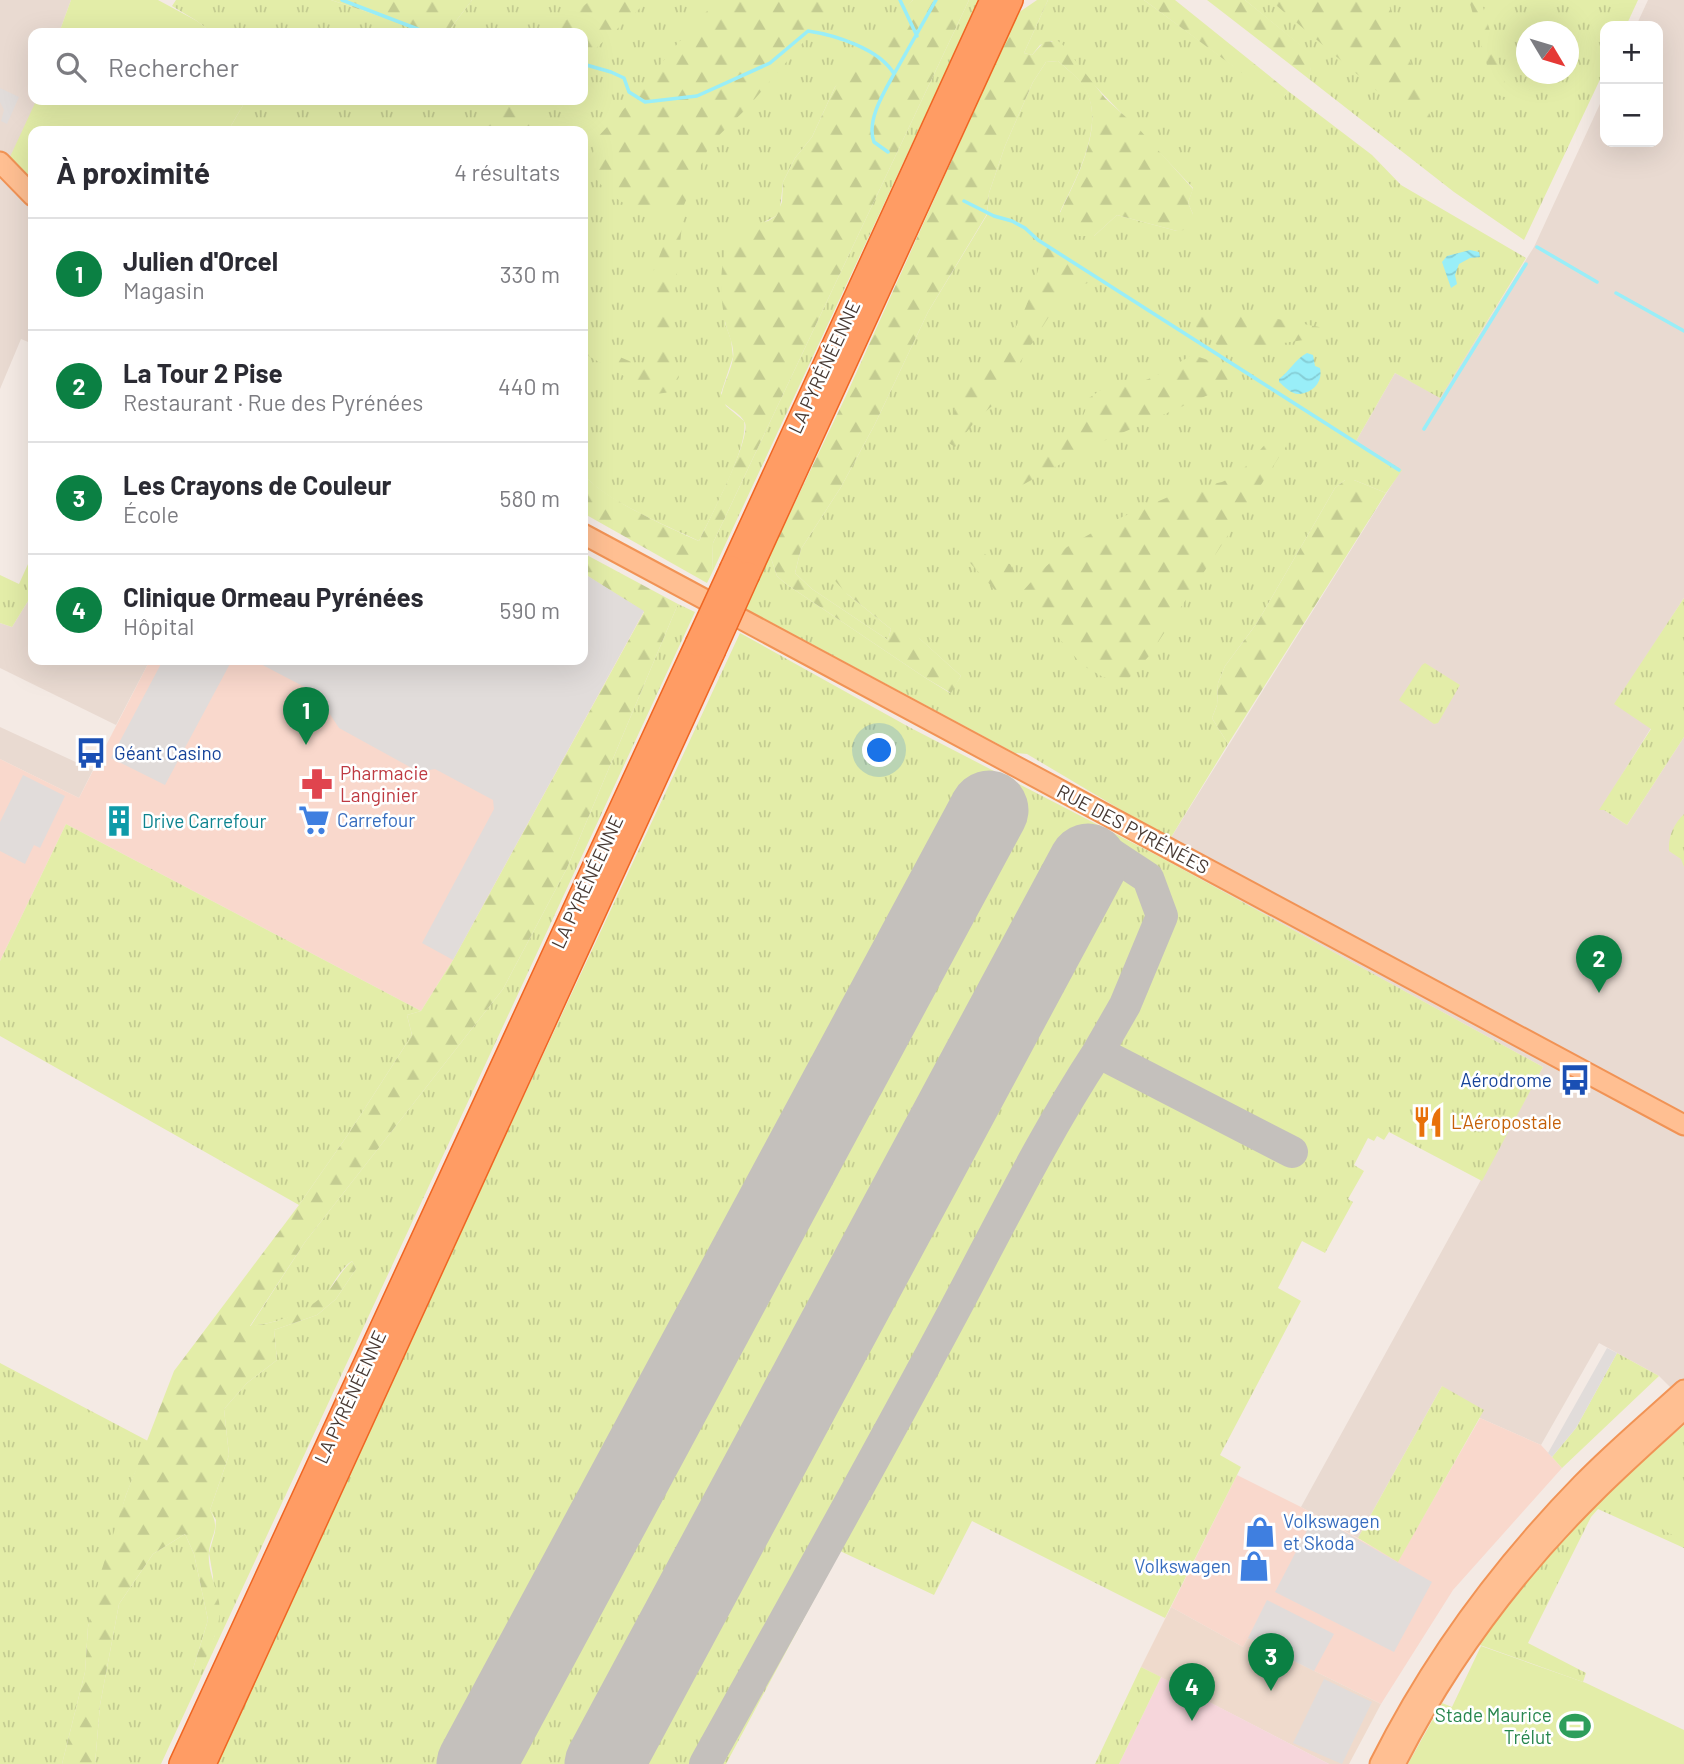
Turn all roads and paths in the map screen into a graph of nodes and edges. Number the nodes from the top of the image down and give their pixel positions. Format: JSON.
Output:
{"nodes":[{"id":1,"x":992,"y":0,"type":"edge"},
{"id":2,"x":1011,"y":0,"type":"edge"},
{"id":3,"x":0,"y":162,"type":"edge"},
{"id":4,"x":28,"y":191,"type":"edge"},
{"id":5,"x":588,"y":537,"type":"edge"},
{"id":6,"x":740,"y":571,"type":"junction"},
{"id":7,"x":705,"y":648,"type":"junction"},
{"id":8,"x":1684,"y":1125,"type":"edge"},
{"id":9,"x":1684,"y":1390,"type":"edge"},
{"id":10,"x":1684,"y":1409,"type":"edge"},
{"id":11,"x":181,"y":1764,"type":"edge"},
{"id":12,"x":204,"y":1764,"type":"edge"},
{"id":13,"x":1380,"y":1764,"type":"edge"},
{"id":14,"x":1395,"y":1764,"type":"edge"}],
"edges":[{"from":1,"to":6,"type":"highway","name":"LA PYRÉNÉENNE"},
{"from":2,"to":6,"type":"highway","name":"LA PYRÉNÉENNE"},
{"from":3,"to":4,"type":"main road"},
{"from":5,"to":8,"type":"main road","name":"RUE DES PYRÉNÉES"},
{"from":6,"to":7,"type":"highway","name":"LA PYRÉNÉENNE","bridge":true},
{"from":7,"to":11,"type":"highway","name":"LA PYRÉNÉENNE"},
{"from":7,"to":12,"type":"highway","name":"LA PYRÉNÉENNE"},
{"from":9,"to":13,"type":"main road"},
{"from":10,"to":14,"type":"main road"}]}
